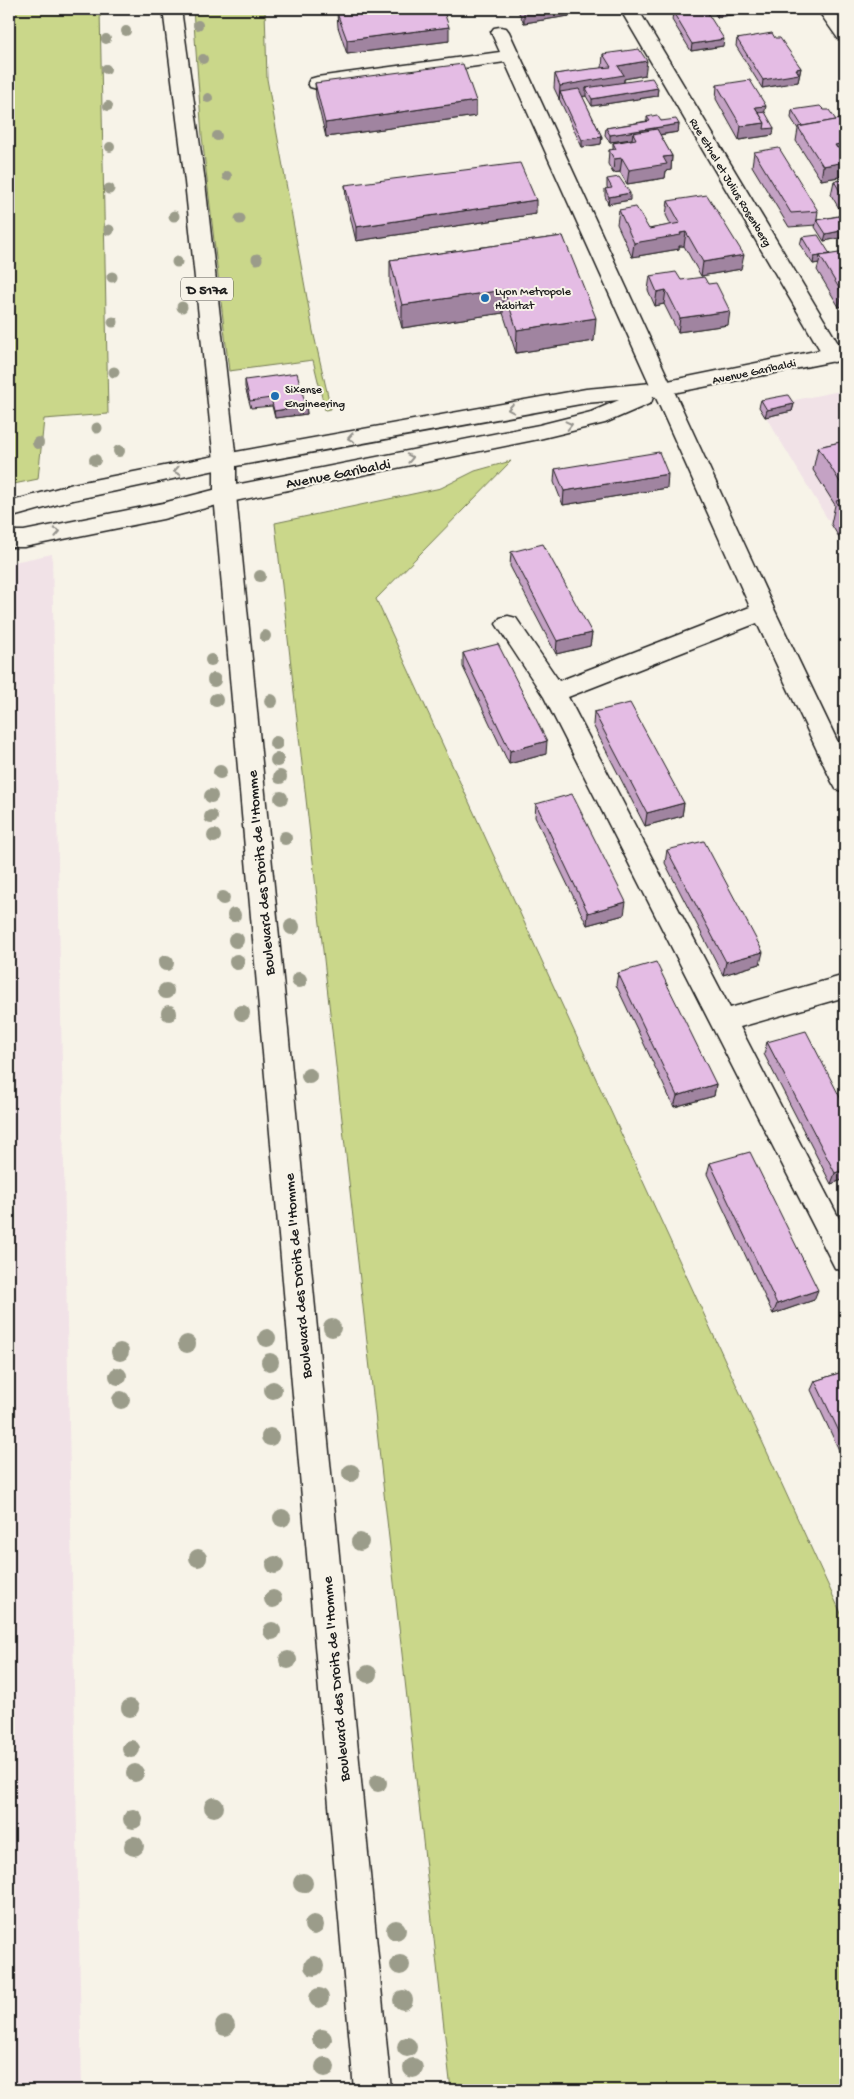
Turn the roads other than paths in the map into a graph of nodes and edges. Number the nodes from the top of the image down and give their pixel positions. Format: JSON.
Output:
{"nodes":[{"id":1,"x":172,"y":9,"type":"edge"},
{"id":2,"x":629,"y":9,"type":"edge"},
{"id":3,"x":826,"y":9,"type":"edge"},
{"id":4,"x":500,"y":32,"type":"dead end"},
{"id":5,"x":845,"y":36,"type":"edge"},
{"id":6,"x":511,"y":56,"type":"junction"},
{"id":7,"x":317,"y":83,"type":"edge"},
{"id":8,"x":840,"y":353,"type":"edge"},
{"id":9,"x":663,"y":389,"type":"junction"},
{"id":10,"x":225,"y":461,"type":"junction"},
{"id":11,"x":225,"y":495,"type":"junction"},
{"id":12,"x":9,"y":510,"type":"edge"},
{"id":13,"x":9,"y":539,"type":"edge"},
{"id":14,"x":763,"y":611,"type":"junction"},
{"id":15,"x":508,"y":624,"type":"dead end"},
{"id":16,"x":554,"y":693,"type":"junction"},
{"id":17,"x":845,"y":782,"type":"edge"},
{"id":18,"x":845,"y":986,"type":"edge"},
{"id":19,"x":722,"y":1021,"type":"junction"},
{"id":20,"x":845,"y":1259,"type":"edge"},
{"id":21,"x":373,"y":2090,"type":"edge"}],
"edges":[{"from":1,"to":10,"type":"main road","number":"D 517a"},
{"from":2,"to":8,"type":"main road","name":"Rue Ethel et Julius Rosenberg"},
{"from":3,"to":5,"type":"main road"},
{"from":4,"to":6,"type":"main road"},
{"from":6,"to":7,"type":"main road"},
{"from":6,"to":9,"type":"main road"},
{"from":8,"to":9,"type":"main road","name":"Avenue Garibaldi"},
{"from":9,"to":10,"type":"main road","name":"Avenue Garibaldi","one_way":true},
{"from":11,"to":9,"type":"main road","name":"Avenue Garibaldi","one_way":true},
{"from":9,"to":14,"type":"main road"},
{"from":10,"to":11,"type":"main road","name":"Boulevard des Droits de l'Homme"},
{"from":10,"to":12,"type":"main road","name":"Avenue Garibaldi","one_way":true},
{"from":13,"to":11,"type":"main road","name":"Avenue Garibaldi","one_way":true},
{"from":11,"to":21,"type":"main road","name":"Boulevard des Droits de l'Homme"},
{"from":14,"to":16,"type":"main road"},
{"from":14,"to":17,"type":"main road"},
{"from":15,"to":16,"type":"main road"},
{"from":16,"to":19,"type":"main road"},
{"from":18,"to":19,"type":"main road"},
{"from":19,"to":20,"type":"main road"}]}
